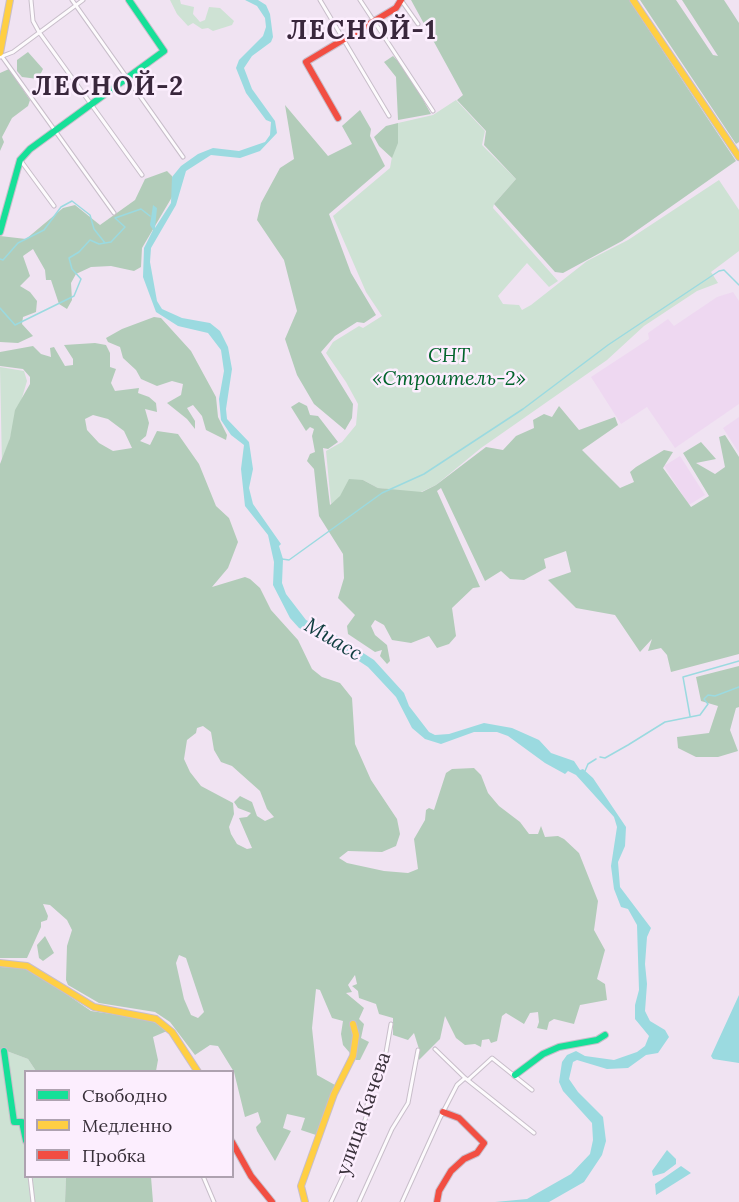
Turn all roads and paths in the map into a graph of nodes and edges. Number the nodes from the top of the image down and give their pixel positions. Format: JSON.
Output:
{"nodes":[{"id":1,"x":10,"y":0,"type":"edge"},
{"id":2,"x":31,"y":0,"type":"edge"},
{"id":3,"x":72,"y":0,"type":"edge"},
{"id":4,"x":83,"y":0,"type":"edge"},
{"id":5,"x":129,"y":0,"type":"edge"},
{"id":6,"x":320,"y":0,"type":"edge"},
{"id":7,"x":360,"y":0,"type":"edge"},
{"id":8,"x":401,"y":0,"type":"edge"},
{"id":9,"x":633,"y":0,"type":"edge"},
{"id":10,"x":76,"y":5,"type":"junction"},
{"id":11,"x":374,"y":20,"type":"junction"},
{"id":12,"x":418,"y":24,"type":"dead end"},
{"id":13,"x":39,"y":32,"type":"junction"},
{"id":14,"x":343,"y":40,"type":"junction"},
{"id":15,"x":1,"y":56,"type":"edge"},
{"id":16,"x":128,"y":79,"type":"junction"},
{"id":17,"x":91,"y":105,"type":"junction"},
{"id":18,"x":433,"y":111,"type":"dead end"},
{"id":19,"x":389,"y":116,"type":"dead end"},
{"id":20,"x":338,"y":118,"type":"dead end"},
{"id":21,"x":54,"y":131,"type":"junction"},
{"id":22,"x":183,"y":157,"type":"dead end"},
{"id":23,"x":739,"y":157,"type":"edge"},
{"id":24,"x":20,"y":160,"type":"junction"},
{"id":25,"x":142,"y":175,"type":"dead end"},
{"id":26,"x":54,"y":206,"type":"dead end"},
{"id":27,"x":114,"y":213,"type":"dead end"},
{"id":28,"x":0,"y":232,"type":"edge"},
{"id":29,"x":0,"y":963,"type":"edge"},
{"id":30,"x":353,"y":1024,"type":"dead end"},
{"id":31,"x":391,"y":1024,"type":"dead end"},
{"id":32,"x":605,"y":1035,"type":"dead end"},
{"id":33,"x":435,"y":1049,"type":"dead end"},
{"id":34,"x":418,"y":1050,"type":"dead end"},
{"id":35,"x":4,"y":1051,"type":"dead end"},
{"id":36,"x":197,"y":1070,"type":"edge"},
{"id":37,"x":515,"y":1075,"type":"junction"},
{"id":38,"x":467,"y":1078,"type":"junction"},
{"id":39,"x":532,"y":1090,"type":"dead end"},
{"id":40,"x":443,"y":1112,"type":"junction"},
{"id":41,"x":24,"y":1132,"type":"edge"},
{"id":42,"x":534,"y":1133,"type":"dead end"},
{"id":43,"x":234,"y":1146,"type":"edge"},
{"id":44,"x":30,"y":1178,"type":"edge"},
{"id":45,"x":203,"y":1178,"type":"edge"},
{"id":46,"x":33,"y":1202,"type":"edge"},
{"id":47,"x":214,"y":1202,"type":"edge"},
{"id":48,"x":272,"y":1202,"type":"edge"},
{"id":49,"x":305,"y":1202,"type":"edge"},
{"id":50,"x":331,"y":1202,"type":"edge"},
{"id":51,"x":359,"y":1202,"type":"edge"},
{"id":52,"x":402,"y":1202,"type":"edge"},
{"id":53,"x":437,"y":1202,"type":"edge"}],
"edges":[{"from":1,"to":15,"type":"street"},
{"from":2,"to":13,"type":"street"},
{"from":3,"to":10,"type":"street"},
{"from":4,"to":10,"type":"street"},
{"from":5,"to":16,"type":"street"},
{"from":6,"to":14,"type":"street"},
{"from":7,"to":11,"type":"street"},
{"from":8,"to":11,"type":"street"},
{"from":8,"to":12,"type":"street"},
{"from":9,"to":23,"type":"street"},
{"from":10,"to":13,"type":"street"},
{"from":10,"to":16,"type":"street"},
{"from":11,"to":14,"type":"street"},
{"from":11,"to":18,"type":"street"},
{"from":13,"to":15,"type":"street"},
{"from":13,"to":17,"type":"street"},
{"from":14,"to":19,"type":"street"},
{"from":14,"to":20,"type":"street"},
{"from":15,"to":21,"type":"street"},
{"from":16,"to":17,"type":"street"},
{"from":16,"to":22,"type":"street"},
{"from":17,"to":21,"type":"street"},
{"from":17,"to":25,"type":"street"},
{"from":21,"to":24,"type":"street"},
{"from":21,"to":27,"type":"street"},
{"from":24,"to":26,"type":"street"},
{"from":24,"to":28,"type":"street"},
{"from":29,"to":36,"type":"street"},
{"from":30,"to":49,"type":"street"},
{"from":31,"to":50,"type":"street","name":"улица Качева"},
{"from":32,"to":37,"type":"street"},
{"from":33,"to":38,"type":"street"},
{"from":34,"to":51,"type":"street"},
{"from":35,"to":41,"type":"street"},
{"from":37,"to":38,"type":"street"},
{"from":37,"to":39,"type":"street"},
{"from":38,"to":40,"type":"street"},
{"from":38,"to":42,"type":"street"},
{"from":40,"to":52,"type":"street"},
{"from":40,"to":53,"type":"street"},
{"from":43,"to":48,"type":"street"},
{"from":44,"to":46,"type":"street"},
{"from":45,"to":47,"type":"street"}]}
